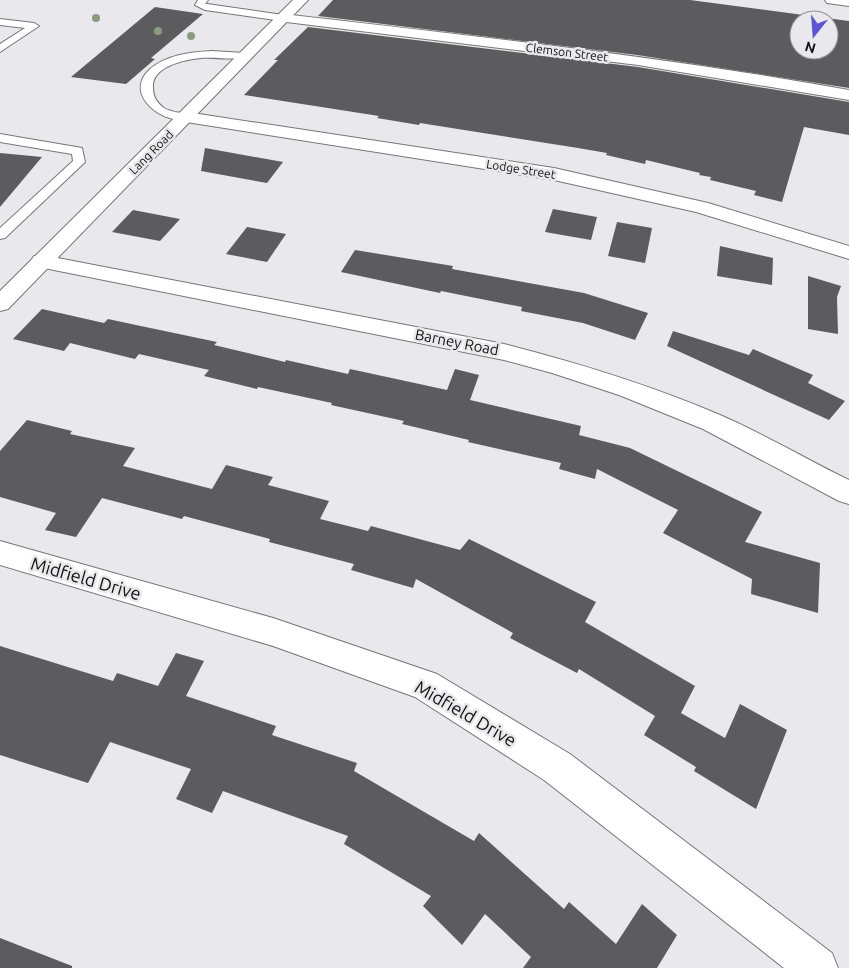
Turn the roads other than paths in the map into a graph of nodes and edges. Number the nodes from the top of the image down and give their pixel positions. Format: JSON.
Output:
{"nodes":[{"id":1,"x":202,"y":0,"type":"edge"},
{"id":2,"x":250,"y":0,"type":"edge"},
{"id":3,"x":301,"y":0,"type":"edge"},
{"id":4,"x":832,"y":0,"type":"edge"},
{"id":5,"x":849,"y":2,"type":"edge"},
{"id":6,"x":238,"y":12,"type":"junction"},
{"id":7,"x":283,"y":18,"type":"junction"},
{"id":8,"x":0,"y":22,"type":"edge"},
{"id":9,"x":0,"y":49,"type":"edge"},
{"id":10,"x":245,"y":56,"type":"junction"},
{"id":11,"x":849,"y":95,"type":"edge"},
{"id":12,"x":186,"y":117,"type":"junction"},
{"id":13,"x":0,"y":138,"type":"edge"},
{"id":14,"x":0,"y":235,"type":"edge"},
{"id":15,"x":849,"y":253,"type":"edge"},
{"id":16,"x":42,"y":261,"type":"junction"},
{"id":17,"x":0,"y":304,"type":"edge"},
{"id":18,"x":849,"y":493,"type":"edge"},
{"id":19,"x":0,"y":553,"type":"edge"},
{"id":20,"x":817,"y":968,"type":"edge"}],
"edges":[{"from":1,"to":6,"type":"lane"},
{"from":2,"to":6,"type":"lane"},
{"from":3,"to":7,"type":"street","name":"Lang Road"},
{"from":4,"to":5,"type":"street"},
{"from":6,"to":7,"type":"lane"},
{"from":7,"to":10,"type":"street","name":"Lang Road"},
{"from":7,"to":11,"type":"street","name":"Clemson Street"},
{"from":8,"to":9,"type":"lane"},
{"from":10,"to":12,"type":"street","name":"Lang Road"},
{"from":10,"to":12,"type":"lane"},
{"from":12,"to":15,"type":"street","name":"Lodge Street"},
{"from":12,"to":16,"type":"street","name":"Lang Road"},
{"from":13,"to":14,"type":"lane"},
{"from":16,"to":17,"type":"street","name":"Lang Road"},
{"from":16,"to":18,"type":"street","name":"Barney Road"},
{"from":19,"to":20,"type":"street","name":"Midfield Drive"}]}
